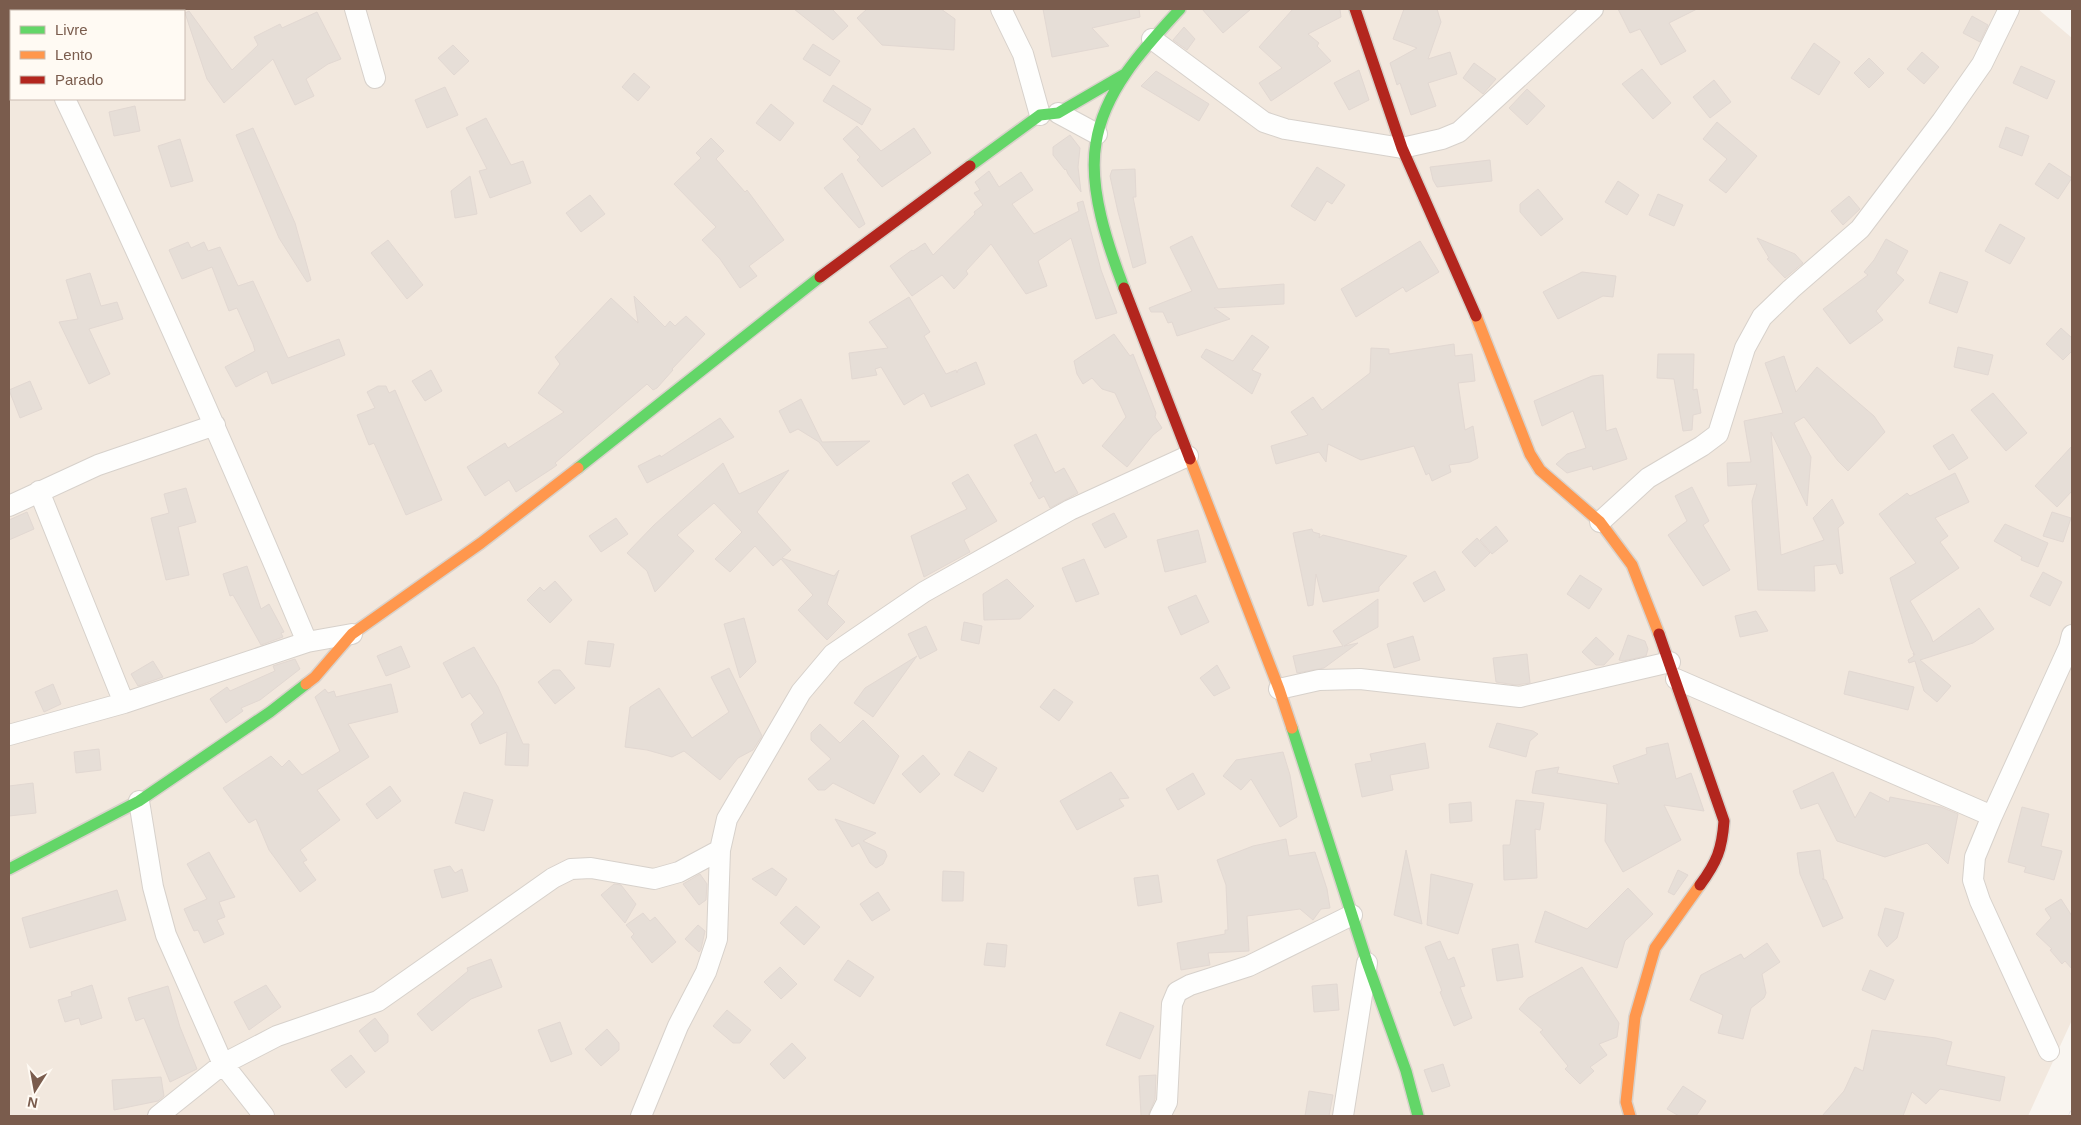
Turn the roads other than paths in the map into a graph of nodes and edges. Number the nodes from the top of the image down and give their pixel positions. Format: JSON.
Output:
{"nodes":[{"id":1,"x":355,"y":9,"type":"edge"},
{"id":2,"x":1001,"y":9,"type":"edge"},
{"id":3,"x":1180,"y":9,"type":"edge"},
{"id":4,"x":1355,"y":9,"type":"edge"},
{"id":5,"x":1593,"y":9,"type":"edge"},
{"id":6,"x":2009,"y":9,"type":"edge"},
{"id":7,"x":1152,"y":39,"type":"junction"},
{"id":8,"x":1125,"y":74,"type":"junction"},
{"id":9,"x":375,"y":78,"type":"dead end"},
{"id":10,"x":65,"y":100,"type":"edge"},
{"id":11,"x":1049,"y":114,"type":"junction"},
{"id":12,"x":1097,"y":134,"type":"junction"},
{"id":13,"x":1402,"y":148,"type":"junction"},
{"id":14,"x":215,"y":425,"type":"junction"},
{"id":15,"x":1188,"y":456,"type":"junction"},
{"id":16,"x":39,"y":491,"type":"junction"},
{"id":17,"x":9,"y":506,"type":"edge"},
{"id":18,"x":1600,"y":522,"type":"junction"},
{"id":19,"x":352,"y":634,"type":"junction"},
{"id":20,"x":2072,"y":635,"type":"edge"},
{"id":21,"x":307,"y":642,"type":"junction"},
{"id":22,"x":1673,"y":670,"type":"junction"},
{"id":23,"x":1278,"y":689,"type":"junction"},
{"id":24,"x":124,"y":703,"type":"junction"},
{"id":25,"x":9,"y":735,"type":"edge"},
{"id":26,"x":140,"y":801,"type":"junction"},
{"id":27,"x":1992,"y":816,"type":"junction"},
{"id":28,"x":720,"y":850,"type":"junction"},
{"id":29,"x":9,"y":869,"type":"edge"},
{"id":30,"x":1352,"y":915,"type":"junction"},
{"id":31,"x":1367,"y":962,"type":"junction"},
{"id":32,"x":2049,"y":1051,"type":"dead end"},
{"id":33,"x":223,"y":1064,"type":"junction"},
{"id":34,"x":158,"y":1116,"type":"edge"},
{"id":35,"x":264,"y":1116,"type":"edge"},
{"id":36,"x":641,"y":1116,"type":"edge"},
{"id":37,"x":1160,"y":1116,"type":"edge"},
{"id":38,"x":1343,"y":1116,"type":"edge"},
{"id":39,"x":1418,"y":1116,"type":"edge"},
{"id":40,"x":1630,"y":1116,"type":"edge"}],
"edges":[{"from":1,"to":9,"type":"street"},
{"from":2,"to":11,"type":"street"},
{"from":3,"to":7,"type":"street"},
{"from":4,"to":13,"type":"street"},
{"from":5,"to":13,"type":"street"},
{"from":6,"to":18,"type":"street"},
{"from":7,"to":8,"type":"street"},
{"from":7,"to":13,"type":"street"},
{"from":8,"to":11,"type":"street"},
{"from":8,"to":12,"type":"street"},
{"from":10,"to":14,"type":"street"},
{"from":11,"to":12,"type":"street"},
{"from":11,"to":19,"type":"street"},
{"from":12,"to":15,"type":"street"},
{"from":13,"to":18,"type":"street"},
{"from":14,"to":16,"type":"street"},
{"from":14,"to":21,"type":"street"},
{"from":15,"to":23,"type":"street"},
{"from":15,"to":28,"type":"street"},
{"from":16,"to":17,"type":"street"},
{"from":16,"to":24,"type":"street"},
{"from":18,"to":22,"type":"street"},
{"from":19,"to":21,"type":"street"},
{"from":19,"to":26,"type":"street"},
{"from":20,"to":27,"type":"street"},
{"from":21,"to":24,"type":"street"},
{"from":22,"to":23,"type":"street"},
{"from":22,"to":27,"type":"street"},
{"from":22,"to":40,"type":"street"},
{"from":23,"to":30,"type":"street"},
{"from":24,"to":25,"type":"street"},
{"from":26,"to":29,"type":"street"},
{"from":26,"to":33,"type":"street"},
{"from":27,"to":32,"type":"street"},
{"from":28,"to":33,"type":"street"},
{"from":28,"to":36,"type":"street"},
{"from":30,"to":31,"type":"street"},
{"from":30,"to":37,"type":"street"},
{"from":31,"to":38,"type":"street"},
{"from":31,"to":39,"type":"street"},
{"from":33,"to":34,"type":"street"},
{"from":33,"to":35,"type":"street"}]}
